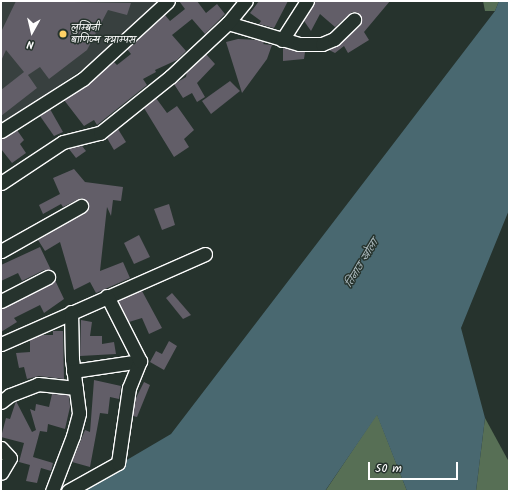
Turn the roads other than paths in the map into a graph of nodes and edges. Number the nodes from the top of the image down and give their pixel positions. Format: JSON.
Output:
{"nodes":[{"id":1,"x":168,"y":1,"type":"edge"},
{"id":2,"x":246,"y":1,"type":"edge"},
{"id":3,"x":307,"y":1,"type":"edge"},
{"id":4,"x":354,"y":20,"type":"dead end"},
{"id":5,"x":228,"y":23,"type":"junction"},
{"id":6,"x":282,"y":40,"type":"junction"},
{"id":7,"x":1,"y":131,"type":"edge"},
{"id":8,"x":1,"y":183,"type":"edge"},
{"id":9,"x":81,"y":206,"type":"dead end"},
{"id":10,"x":1,"y":251,"type":"edge"},
{"id":11,"x":205,"y":254,"type":"dead end"},
{"id":12,"x":48,"y":277,"type":"dead end"},
{"id":13,"x":107,"y":296,"type":"junction"},
{"id":14,"x":1,"y":301,"type":"edge"},
{"id":15,"x":71,"y":312,"type":"junction"},
{"id":16,"x":1,"y":344,"type":"edge"},
{"id":17,"x":140,"y":361,"type":"junction"},
{"id":18,"x":73,"y":371,"type":"junction"},
{"id":19,"x":76,"y":388,"type":"junction"},
{"id":20,"x":1,"y":402,"type":"edge"},
{"id":21,"x":1,"y":448,"type":"edge"},
{"id":22,"x":1,"y":473,"type":"edge"},
{"id":23,"x":52,"y":491,"type":"edge"},
{"id":24,"x":68,"y":491,"type":"edge"}],
"edges":[{"from":1,"to":7,"type":"street"},
{"from":2,"to":5,"type":"street"},
{"from":3,"to":6,"type":"street"},
{"from":4,"to":6,"type":"street"},
{"from":5,"to":6,"type":"street"},
{"from":5,"to":8,"type":"street"},
{"from":9,"to":10,"type":"street"},
{"from":11,"to":13,"type":"street"},
{"from":12,"to":14,"type":"street"},
{"from":13,"to":15,"type":"street"},
{"from":13,"to":17,"type":"street"},
{"from":15,"to":16,"type":"street"},
{"from":15,"to":18,"type":"street"},
{"from":17,"to":18,"type":"street"},
{"from":17,"to":24,"type":"street"},
{"from":18,"to":19,"type":"street"},
{"from":19,"to":20,"type":"street"},
{"from":19,"to":23,"type":"street"},
{"from":21,"to":22,"type":"street"}]}
